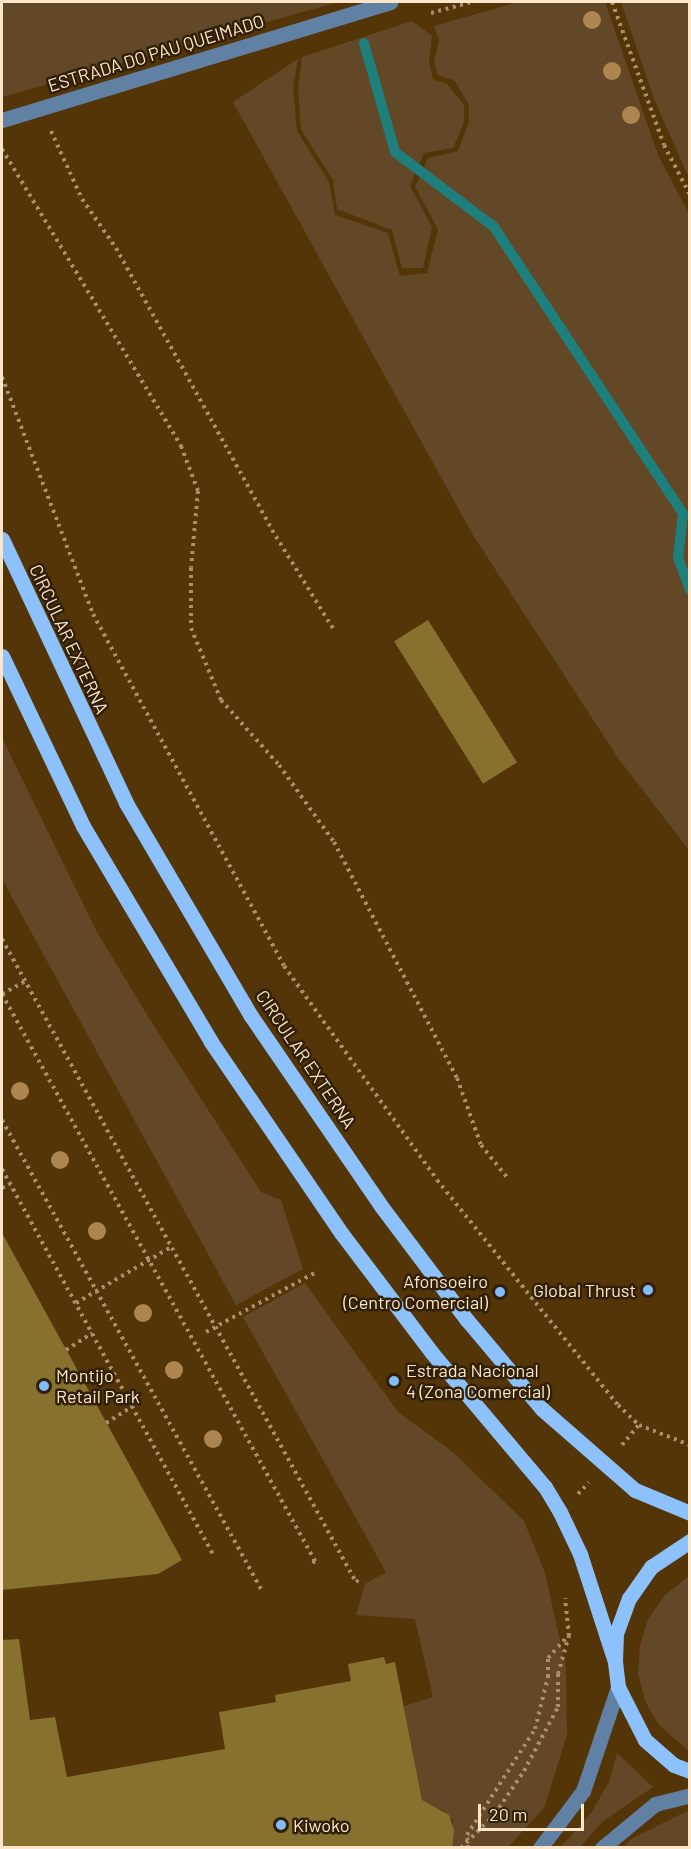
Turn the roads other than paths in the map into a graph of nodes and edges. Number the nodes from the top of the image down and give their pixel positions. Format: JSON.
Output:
{"nodes":[{"id":1,"x":390,"y":2,"type":"edge"},
{"id":2,"x":2,"y":120,"type":"edge"},
{"id":3,"x":2,"y":539,"type":"edge"},
{"id":4,"x":2,"y":656,"type":"edge"},
{"id":5,"x":690,"y":1513,"type":"edge"},
{"id":6,"x":690,"y":1541,"type":"edge"},
{"id":7,"x":615,"y":1662,"type":"junction"},
{"id":8,"x":618,"y":1687,"type":"junction"},
{"id":9,"x":690,"y":1772,"type":"edge"},
{"id":10,"x":690,"y":1795,"type":"edge"},
{"id":11,"x":540,"y":1848,"type":"edge"},
{"id":12,"x":602,"y":1848,"type":"edge"}],
"edges":[{"from":1,"to":2,"type":"street","name":"ESTRADA DO PAU QUEIMADO"},
{"from":3,"to":5,"type":"main road","name":"CIRCULAR EXTERNA"},
{"from":4,"to":7,"type":"main road"},
{"from":6,"to":7,"type":"main road"},
{"from":7,"to":8,"type":"main road"},
{"from":8,"to":9,"type":"main road"},
{"from":8,"to":11,"type":"street"},
{"from":10,"to":12,"type":"street"}]}
